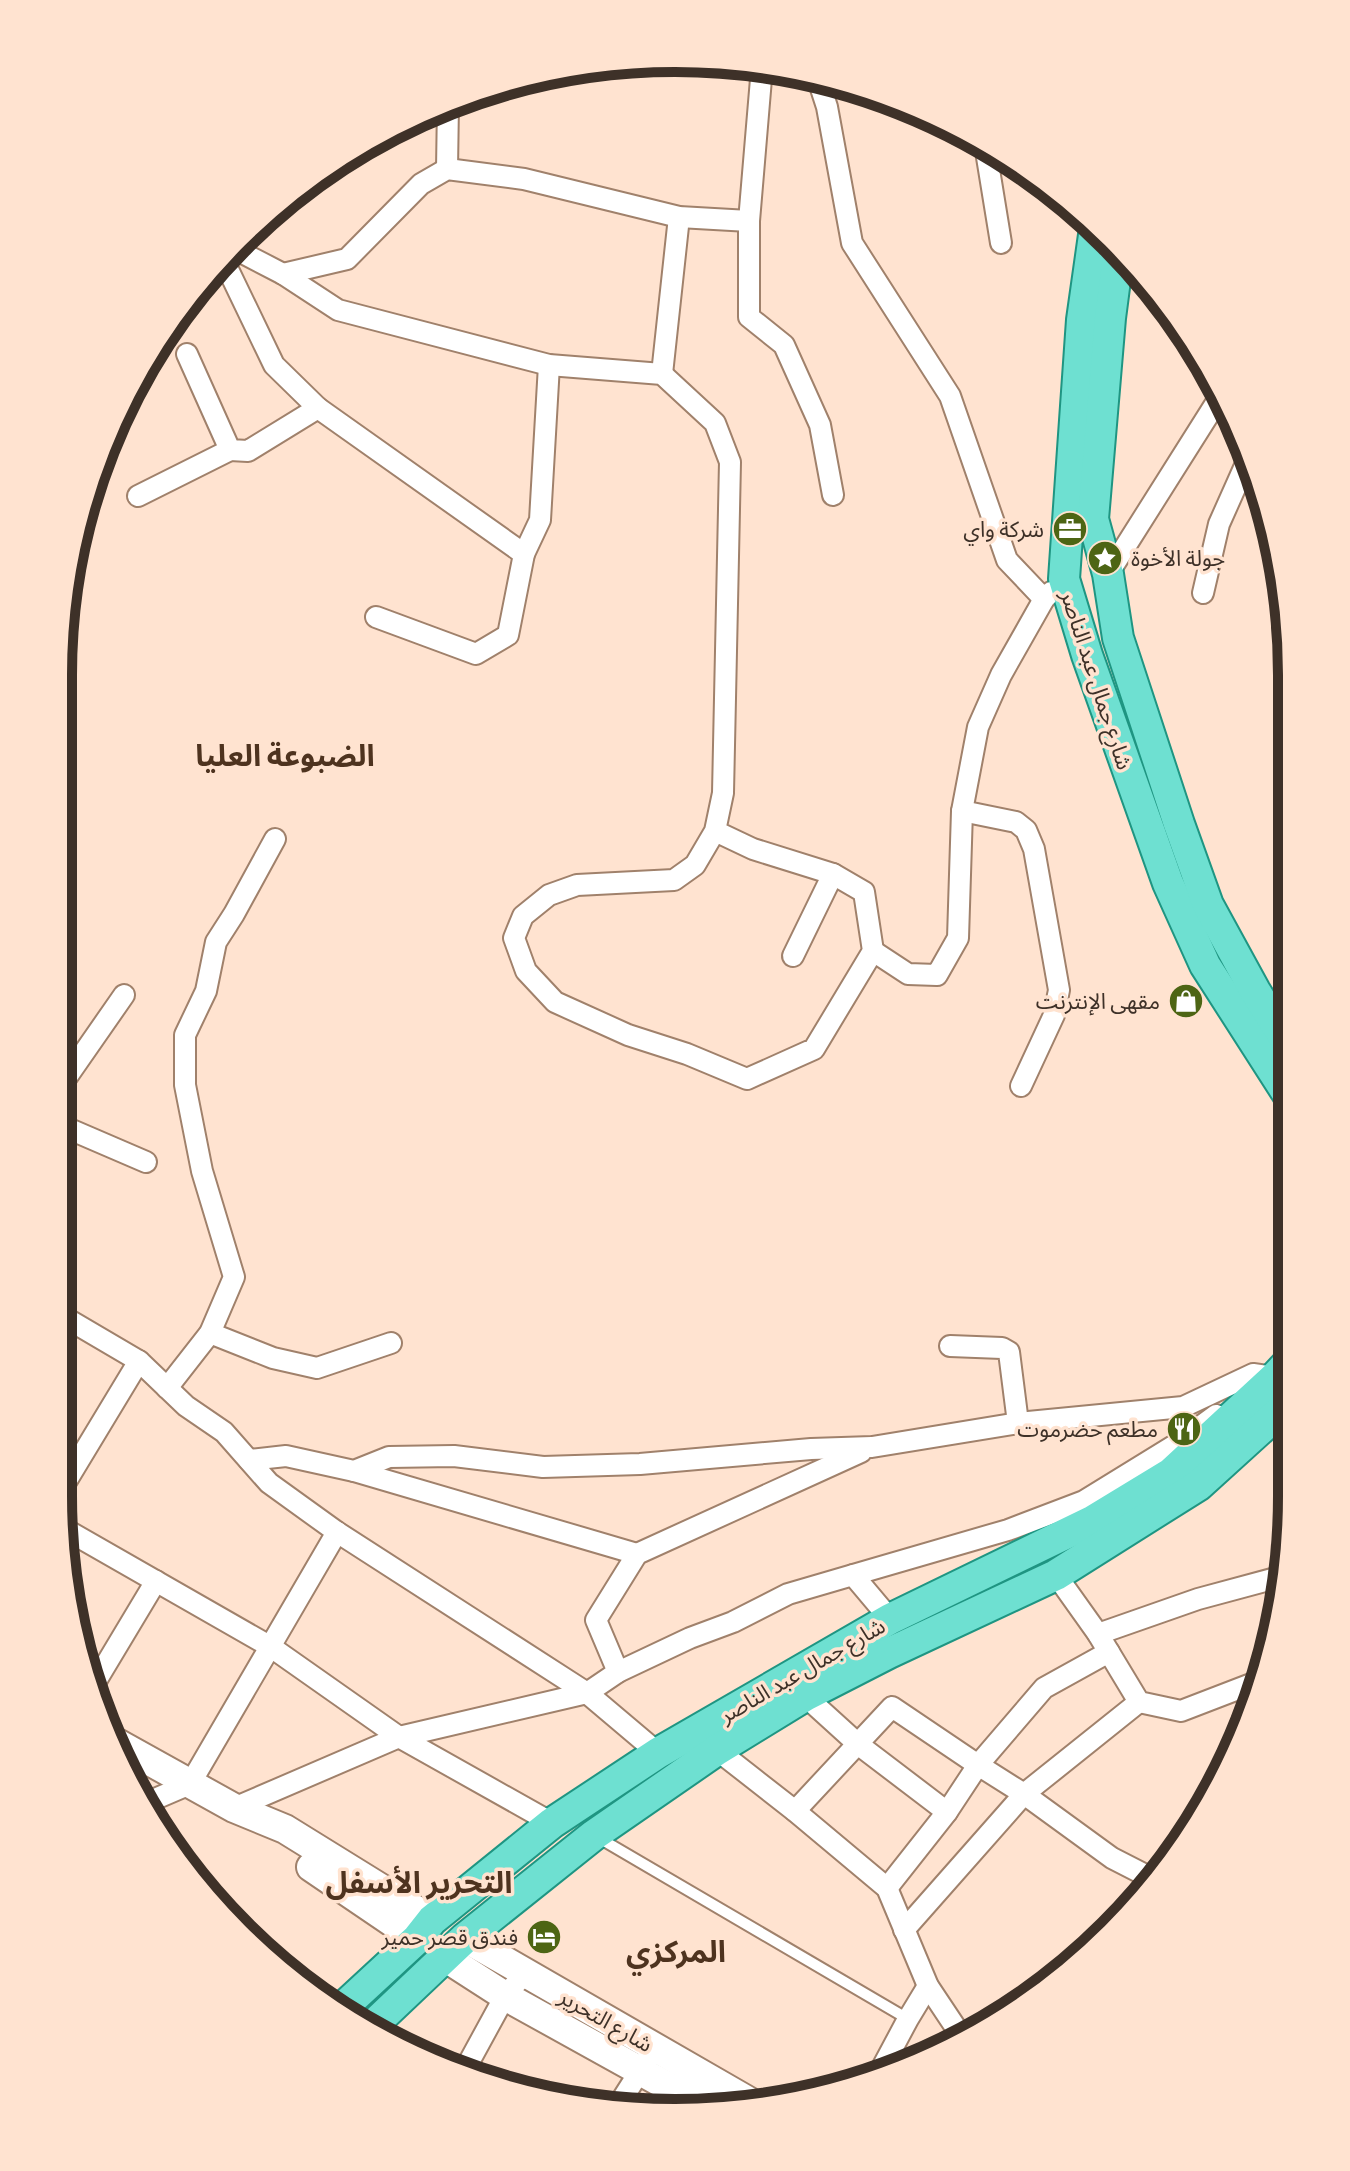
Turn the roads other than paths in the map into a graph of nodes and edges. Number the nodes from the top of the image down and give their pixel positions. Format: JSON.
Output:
{"nodes":[{"id":1,"x":761,"y":78,"type":"edge"},
{"id":2,"x":822,"y":91,"type":"edge"},
{"id":3,"x":448,"y":117,"type":"edge"},
{"id":4,"x":987,"y":160,"type":"edge"},
{"id":5,"x":447,"y":169,"type":"junction"},
{"id":6,"x":679,"y":217,"type":"junction"},
{"id":7,"x":749,"y":221,"type":"junction"},
{"id":8,"x":1093,"y":241,"type":"edge"},
{"id":9,"x":1001,"y":243,"type":"dead end"},
{"id":10,"x":244,"y":254,"type":"edge"},
{"id":11,"x":1117,"y":265,"type":"edge"},
{"id":12,"x":228,"y":270,"type":"edge"},
{"id":13,"x":283,"y":274,"type":"junction"},
{"id":14,"x":187,"y":354,"type":"dead end"},
{"id":15,"x":549,"y":365,"type":"junction"},
{"id":16,"x":662,"y":374,"type":"junction"},
{"id":17,"x":1214,"y":405,"type":"edge"},
{"id":18,"x":318,"y":408,"type":"junction"},
{"id":19,"x":230,"y":450,"type":"junction"},
{"id":20,"x":1242,"y":472,"type":"edge"},
{"id":21,"x":833,"y":495,"type":"dead end"},
{"id":22,"x":138,"y":496,"type":"dead end"},
{"id":23,"x":524,"y":554,"type":"junction"},
{"id":24,"x":1108,"y":574,"type":"junction"},
{"id":25,"x":1054,"y":589,"type":"junction"},
{"id":26,"x":1203,"y":593,"type":"dead end"},
{"id":27,"x":376,"y":617,"type":"dead end"},
{"id":28,"x":962,"y":811,"type":"junction"},
{"id":29,"x":715,"y":831,"type":"junction"},
{"id":30,"x":275,"y":839,"type":"dead end"},
{"id":31,"x":833,"y":874,"type":"junction"},
{"id":32,"x":873,"y":951,"type":"junction"},
{"id":33,"x":793,"y":956,"type":"dead end"},
{"id":34,"x":124,"y":995,"type":"dead end"},
{"id":35,"x":1278,"y":1028,"type":"edge"},
{"id":36,"x":72,"y":1070,"type":"edge"},
{"id":37,"x":1278,"y":1079,"type":"edge"},
{"id":38,"x":1021,"y":1086,"type":"dead end"},
{"id":39,"x":72,"y":1130,"type":"edge"},
{"id":40,"x":146,"y":1162,"type":"dead end"},
{"id":41,"x":72,"y":1322,"type":"edge"},
{"id":42,"x":210,"y":1333,"type":"junction"},
{"id":43,"x":391,"y":1343,"type":"dead end"},
{"id":44,"x":950,"y":1346,"type":"dead end"},
{"id":45,"x":139,"y":1361,"type":"junction"},
{"id":46,"x":1276,"y":1372,"type":"edge"},
{"id":47,"x":167,"y":1388,"type":"junction"},
{"id":48,"x":1278,"y":1413,"type":"edge"},
{"id":49,"x":1018,"y":1423,"type":"junction"},
{"id":50,"x":872,"y":1447,"type":"junction"},
{"id":51,"x":249,"y":1460,"type":"junction"},
{"id":52,"x":354,"y":1471,"type":"junction"},
{"id":53,"x":72,"y":1472,"type":"edge"},
{"id":54,"x":337,"y":1532,"type":"junction"},
{"id":55,"x":73,"y":1534,"type":"edge"},
{"id":56,"x":637,"y":1554,"type":"junction"},
{"id":57,"x":853,"y":1575,"type":"junction"},
{"id":58,"x":1056,"y":1575,"type":"junction"},
{"id":59,"x":1272,"y":1579,"type":"edge"},
{"id":60,"x":156,"y":1581,"type":"junction"},
{"id":61,"x":890,"y":1619,"type":"junction"},
{"id":62,"x":1103,"y":1643,"type":"junction"},
{"id":63,"x":271,"y":1647,"type":"junction"},
{"id":64,"x":618,"y":1672,"type":"junction"},
{"id":65,"x":100,"y":1675,"type":"edge"},
{"id":66,"x":1247,"y":1685,"type":"edge"},
{"id":67,"x":587,"y":1693,"type":"junction"},
{"id":68,"x":805,"y":1696,"type":"junction"},
{"id":69,"x":1139,"y":1702,"type":"junction"},
{"id":70,"x":399,"y":1737,"type":"junction"},
{"id":71,"x":859,"y":1745,"type":"junction"},
{"id":72,"x":128,"y":1749,"type":"edge"},
{"id":73,"x":717,"y":1750,"type":"junction"},
{"id":74,"x":658,"y":1753,"type":"junction"},
{"id":75,"x":978,"y":1765,"type":"junction"},
{"id":76,"x":190,"y":1784,"type":"junction"},
{"id":77,"x":1024,"y":1794,"type":"junction"},
{"id":78,"x":154,"y":1799,"type":"edge"},
{"id":79,"x":234,"y":1808,"type":"junction"},
{"id":80,"x":795,"y":1811,"type":"junction"},
{"id":81,"x":947,"y":1812,"type":"junction"},
{"id":82,"x":552,"y":1823,"type":"junction"},
{"id":83,"x":594,"y":1835,"type":"junction"},
{"id":84,"x":1144,"y":1874,"type":"edge"},
{"id":85,"x":887,"y":1888,"type":"junction"},
{"id":86,"x":424,"y":1930,"type":"junction"},
{"id":87,"x":904,"y":1930,"type":"junction"},
{"id":88,"x":456,"y":1948,"type":"junction"},
{"id":89,"x":525,"y":1973,"type":"junction"},
{"id":90,"x":928,"y":1986,"type":"junction"},
{"id":91,"x":505,"y":1996,"type":"junction"},
{"id":92,"x":348,"y":2002,"type":"edge"},
{"id":93,"x":908,"y":2019,"type":"junction"},
{"id":94,"x":378,"y":2021,"type":"edge"},
{"id":95,"x":957,"y":2029,"type":"edge"},
{"id":96,"x":647,"y":2059,"type":"junction"},
{"id":97,"x":886,"y":2061,"type":"edge"},
{"id":98,"x":469,"y":2062,"type":"edge"},
{"id":99,"x":736,"y":2096,"type":"edge"},
{"id":100,"x":624,"y":2097,"type":"edge"},
{"id":101,"x":695,"y":2098,"type":"edge"}],
"edges":[{"from":1,"to":7,"type":"street"},
{"from":2,"to":25,"type":"street"},
{"from":3,"to":5,"type":"street"},
{"from":4,"to":9,"type":"street"},
{"from":5,"to":6,"type":"street"},
{"from":5,"to":13,"type":"street"},
{"from":6,"to":7,"type":"street"},
{"from":6,"to":16,"type":"street"},
{"from":7,"to":21,"type":"street"},
{"from":8,"to":25,"type":"main road","name":"شارع جمال عبد الناصر"},
{"from":10,"to":13,"type":"street"},
{"from":11,"to":24,"type":"main road","name":"شارع جمال عبد الناصر"},
{"from":12,"to":18,"type":"street"},
{"from":13,"to":15,"type":"street"},
{"from":14,"to":19,"type":"street"},
{"from":15,"to":16,"type":"street"},
{"from":15,"to":23,"type":"street"},
{"from":16,"to":29,"type":"street"},
{"from":17,"to":24,"type":"street"},
{"from":18,"to":19,"type":"street"},
{"from":18,"to":23,"type":"street"},
{"from":19,"to":22,"type":"street"},
{"from":20,"to":26,"type":"street"},
{"from":23,"to":27,"type":"street"},
{"from":24,"to":25,"type":"main road"},
{"from":24,"to":35,"type":"main road","name":"شارع جمال عبد الناصر"},
{"from":25,"to":28,"type":"street"},
{"from":25,"to":37,"type":"main road","name":"شارع جمال عبد الناصر"},
{"from":28,"to":32,"type":"street"},
{"from":28,"to":38,"type":"street"},
{"from":29,"to":31,"type":"street"},
{"from":29,"to":32,"type":"street"},
{"from":30,"to":42,"type":"street"},
{"from":31,"to":32,"type":"street"},
{"from":31,"to":33,"type":"street"},
{"from":34,"to":36,"type":"street"},
{"from":39,"to":40,"type":"street"},
{"from":41,"to":45,"type":"street"},
{"from":42,"to":43,"type":"street"},
{"from":42,"to":47,"type":"street"},
{"from":44,"to":49,"type":"street"},
{"from":45,"to":47,"type":"street"},
{"from":45,"to":53,"type":"street"},
{"from":46,"to":49,"type":"street"},
{"from":46,"to":57,"type":"street"},
{"from":46,"to":61,"type":"main road","name":"شارع جمال عبد الناصر"},
{"from":47,"to":51,"type":"street"},
{"from":48,"to":58,"type":"main road","name":"شارع جمال عبد الناصر"},
{"from":49,"to":50,"type":"street"},
{"from":50,"to":52,"type":"street"},
{"from":50,"to":56,"type":"street"},
{"from":51,"to":52,"type":"street"},
{"from":51,"to":54,"type":"street"},
{"from":52,"to":56,"type":"street"},
{"from":54,"to":63,"type":"street"},
{"from":54,"to":67,"type":"street"},
{"from":55,"to":60,"type":"street"},
{"from":56,"to":64,"type":"street"},
{"from":57,"to":61,"type":"street"},
{"from":57,"to":64,"type":"street"},
{"from":58,"to":62,"type":"street"},
{"from":58,"to":68,"type":"main road","name":"شارع جمال عبد الناصر"},
{"from":59,"to":62,"type":"street"},
{"from":60,"to":63,"type":"street"},
{"from":60,"to":65,"type":"street"},
{"from":61,"to":74,"type":"main road","name":"شارع جمال عبد الناصر"},
{"from":62,"to":69,"type":"street"},
{"from":62,"to":75,"type":"street"},
{"from":63,"to":70,"type":"street"},
{"from":63,"to":76,"type":"street"},
{"from":64,"to":67,"type":"street"},
{"from":66,"to":69,"type":"street"},
{"from":67,"to":70,"type":"street"},
{"from":67,"to":74,"type":"street"},
{"from":68,"to":71,"type":"street"},
{"from":68,"to":73,"type":"main road","name":"شارع جمال عبد الناصر"},
{"from":69,"to":77,"type":"street"},
{"from":70,"to":79,"type":"street"},
{"from":70,"to":82,"type":"street"},
{"from":71,"to":75,"type":"street"},
{"from":71,"to":80,"type":"street"},
{"from":71,"to":81,"type":"street"},
{"from":72,"to":76,"type":"main road"},
{"from":73,"to":80,"type":"street"},
{"from":73,"to":83,"type":"main road","name":"شارع جمال عبد الناصر"},
{"from":74,"to":82,"type":"main road","name":"شارع جمال عبد الناصر"},
{"from":75,"to":77,"type":"street"},
{"from":75,"to":81,"type":"street"},
{"from":76,"to":78,"type":"street"},
{"from":76,"to":79,"type":"main road"},
{"from":77,"to":84,"type":"street"},
{"from":77,"to":87,"type":"street"},
{"from":79,"to":86,"type":"main road"},
{"from":80,"to":85,"type":"street"},
{"from":81,"to":85,"type":"street"},
{"from":82,"to":86,"type":"main road","name":"شارع جمال عبد الناصر"},
{"from":83,"to":88,"type":"main road","name":"شارع جمال عبد الناصر"},
{"from":83,"to":93,"type":"lane"},
{"from":85,"to":87,"type":"street"},
{"from":86,"to":92,"type":"main road","name":"شارع جمال عبد الناصر"},
{"from":87,"to":90,"type":"street"},
{"from":88,"to":89,"type":"main road","name":"شارع التحرير"},
{"from":88,"to":91,"type":"main road","name":"شارع التحرير"},
{"from":88,"to":94,"type":"main road","name":"شارع جمال عبد الناصر"},
{"from":89,"to":91,"type":"street"},
{"from":89,"to":96,"type":"main road","name":"شارع التحرير"},
{"from":90,"to":93,"type":"street"},
{"from":90,"to":95,"type":"street"},
{"from":91,"to":96,"type":"main road","name":"شارع التحرير"},
{"from":91,"to":98,"type":"street"},
{"from":93,"to":97,"type":"street"},
{"from":96,"to":99,"type":"main road","name":"شارع التحرير"},
{"from":96,"to":100,"type":"street"},
{"from":96,"to":101,"type":"main road","name":"شارع التحرير"}]}
